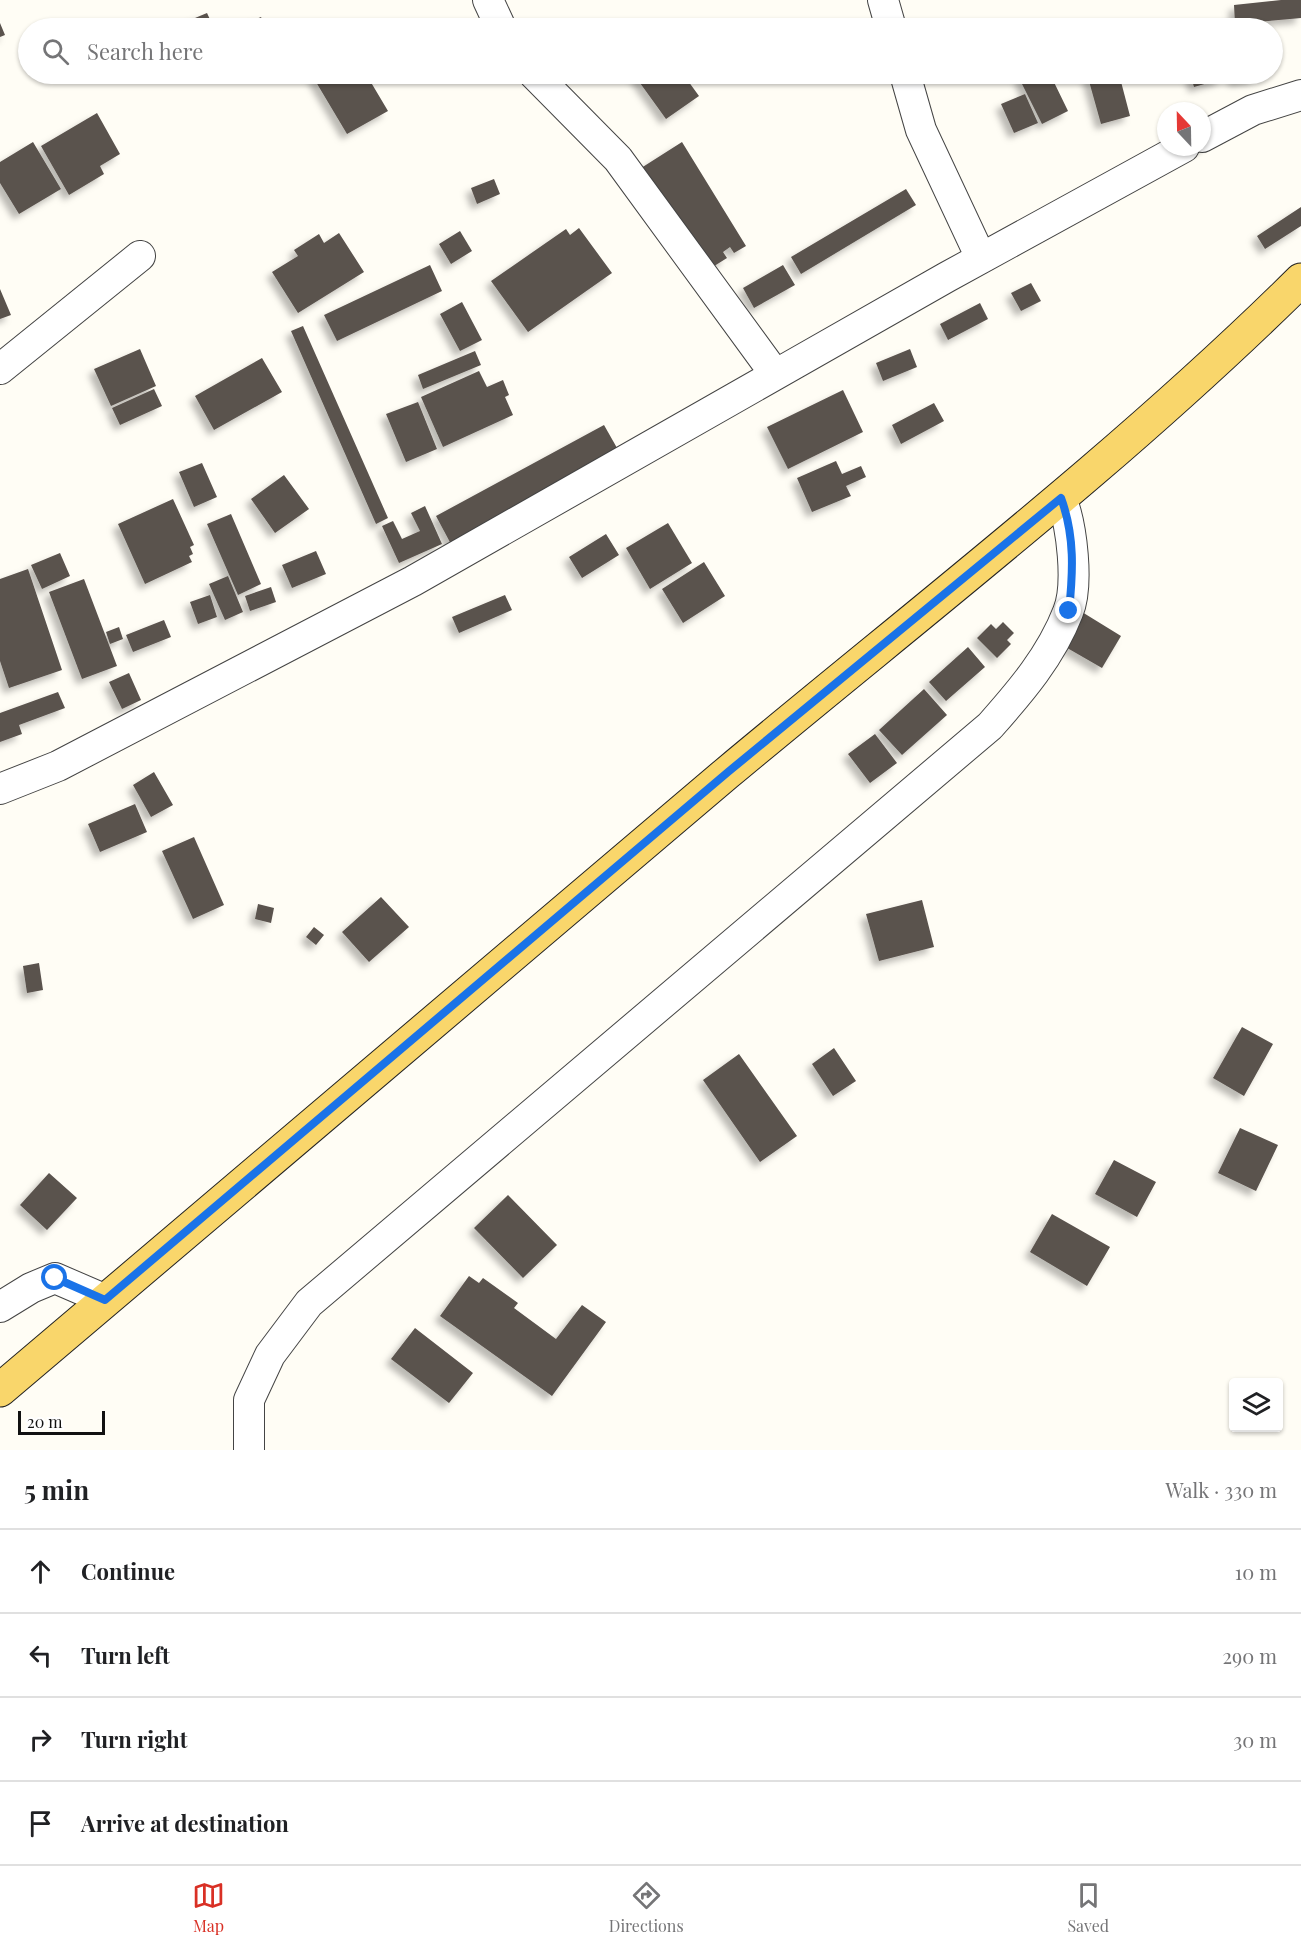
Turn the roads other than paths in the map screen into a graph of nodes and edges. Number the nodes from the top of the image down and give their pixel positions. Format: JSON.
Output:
{"nodes":[{"id":1,"x":488,"y":0,"type":"edge"},
{"id":2,"x":883,"y":0,"type":"edge"},
{"id":3,"x":496,"y":18,"type":"edge"},
{"id":4,"x":888,"y":18,"type":"edge"},
{"id":5,"x":544,"y":84,"type":"edge"},
{"id":6,"x":908,"y":84,"type":"edge"},
{"id":7,"x":1301,"y":95,"type":"edge"},
{"id":8,"x":1211,"y":132,"type":"edge"},
{"id":9,"x":1168,"y":156,"type":"edge"},
{"id":10,"x":140,"y":256,"type":"dead end"},
{"id":11,"x":981,"y":258,"type":"junction"},
{"id":12,"x":1301,"y":280,"type":"edge"},
{"id":13,"x":0,"y":369,"type":"edge"},
{"id":14,"x":775,"y":374,"type":"junction"},
{"id":15,"x":1061,"y":498,"type":"junction"},
{"id":16,"x":0,"y":789,"type":"edge"},
{"id":17,"x":105,"y":1300,"type":"junction"},
{"id":18,"x":0,"y":1307,"type":"edge"},
{"id":19,"x":0,"y":1390,"type":"edge"},
{"id":20,"x":249,"y":1450,"type":"edge"}],
"edges":[{"from":1,"to":3,"type":"street"},
{"from":2,"to":4,"type":"street"},
{"from":5,"to":14,"type":"street"},
{"from":6,"to":11,"type":"street"},
{"from":7,"to":8,"type":"street"},
{"from":9,"to":11,"type":"street"},
{"from":10,"to":13,"type":"street"},
{"from":11,"to":14,"type":"street"},
{"from":12,"to":15,"type":"main road"},
{"from":14,"to":16,"type":"street"},
{"from":15,"to":17,"type":"main road"},
{"from":15,"to":20,"type":"street"},
{"from":17,"to":18,"type":"street"},
{"from":17,"to":19,"type":"main road"}]}
